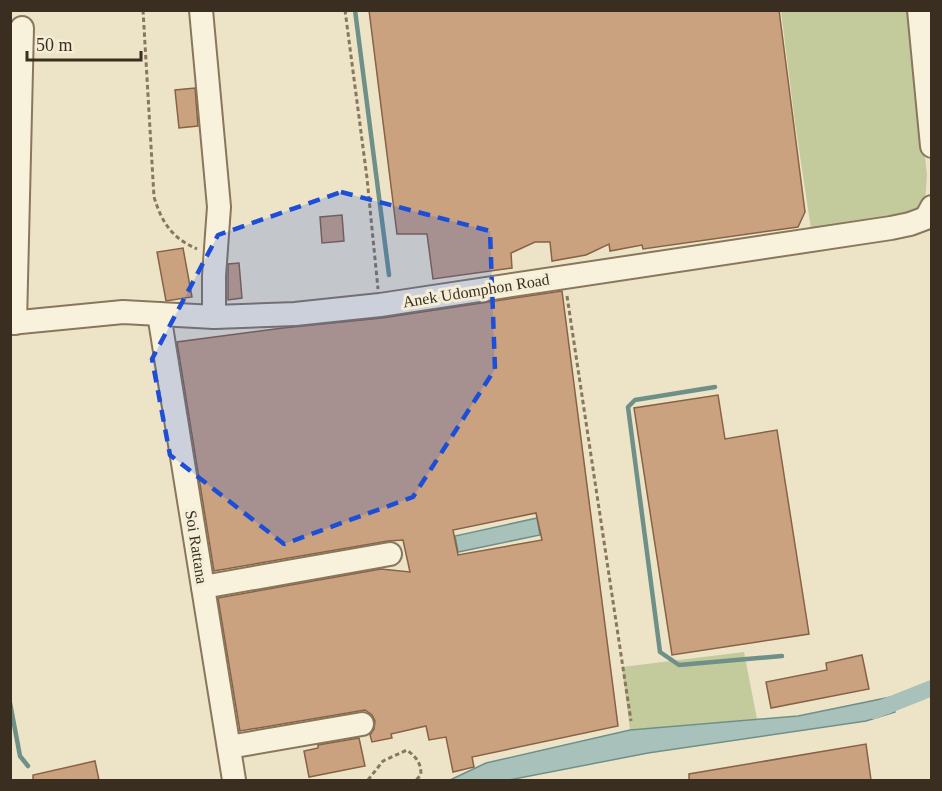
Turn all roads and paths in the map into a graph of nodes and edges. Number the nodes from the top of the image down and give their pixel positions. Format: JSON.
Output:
{"nodes":[{"id":1,"x":143,"y":10,"type":"edge"},
{"id":2,"x":201,"y":10,"type":"edge"},
{"id":3,"x":345,"y":10,"type":"edge"},
{"id":4,"x":919,"y":10,"type":"edge"},
{"id":5,"x":22,"y":28,"type":"dead end"},
{"id":6,"x":932,"y":146,"type":"edge"},
{"id":7,"x":930,"y":214,"type":"edge"},
{"id":8,"x":216,"y":255,"type":"junction"},
{"id":9,"x":564,"y":276,"type":"junction"},
{"id":10,"x":380,"y":305,"type":"junction"},
{"id":11,"x":159,"y":314,"type":"junction"},
{"id":12,"x":214,"y":317,"type":"junction"},
{"id":13,"x":13,"y":323,"type":"edge"},
{"id":14,"x":390,"y":554,"type":"dead end"},
{"id":15,"x":203,"y":587,"type":"junction"},
{"id":16,"x":631,"y":721,"type":"dead end"},
{"id":17,"x":362,"y":724,"type":"dead end"},
{"id":18,"x":229,"y":747,"type":"junction"},
{"id":19,"x":234,"y":780,"type":"edge"},
{"id":20,"x":368,"y":780,"type":"edge"},
{"id":21,"x":416,"y":780,"type":"edge"}],
"edges":[{"from":1,"to":8,"type":"path"},
{"from":2,"to":8,"type":"street"},
{"from":3,"to":10,"type":"path"},
{"from":4,"to":6,"type":"street"},
{"from":5,"to":13,"type":"street"},
{"from":7,"to":9,"type":"street","name":"Anek Udomphon Road"},
{"from":8,"to":12,"type":"street"},
{"from":9,"to":10,"type":"street","name":"Anek Udomphon Road"},
{"from":9,"to":16,"type":"path"},
{"from":10,"to":12,"type":"street","name":"Anek Udomphon Road"},
{"from":11,"to":12,"type":"street","name":"Anek Udomphon Road"},
{"from":11,"to":13,"type":"street","name":"Anek Udomphon Road"},
{"from":11,"to":15,"type":"street","name":"Soi Rattana"},
{"from":14,"to":15,"type":"street"},
{"from":15,"to":18,"type":"street","name":"Soi Rattana"},
{"from":17,"to":18,"type":"street"},
{"from":18,"to":19,"type":"street","name":"Soi Rattana"},
{"from":20,"to":21,"type":"path"}]}
